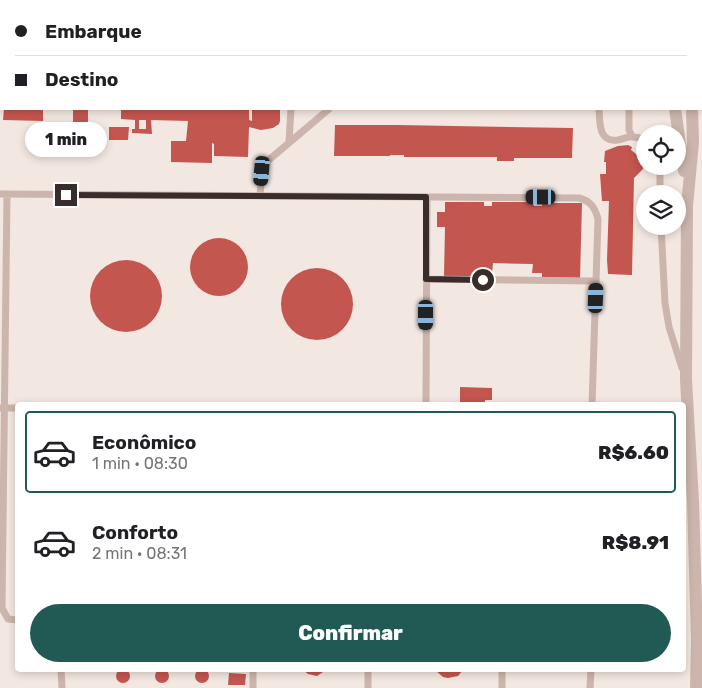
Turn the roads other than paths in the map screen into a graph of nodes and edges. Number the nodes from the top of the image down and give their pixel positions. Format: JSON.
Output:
{"nodes":[{"id":1,"x":291,"y":110,"type":"edge"},
{"id":2,"x":328,"y":110,"type":"edge"},
{"id":3,"x":599,"y":110,"type":"edge"},
{"id":4,"x":630,"y":110,"type":"edge"},
{"id":5,"x":675,"y":110,"type":"edge"},
{"id":6,"x":692,"y":110,"type":"edge"},
{"id":7,"x":632,"y":136,"type":"junction"},
{"id":8,"x":636,"y":137,"type":"edge"},
{"id":9,"x":289,"y":142,"type":"junction"},
{"id":10,"x":4,"y":194,"type":"edge"},
{"id":11,"x":260,"y":196,"type":"junction"},
{"id":12,"x":426,"y":197,"type":"junction"},
{"id":13,"x":687,"y":206,"type":"junction"},
{"id":14,"x":662,"y":235,"type":"edge"},
{"id":15,"x":426,"y":279,"type":"junction"},
{"id":16,"x":596,"y":281,"type":"junction"},
{"id":17,"x":686,"y":380,"type":"junction"},
{"id":18,"x":426,"y":402,"type":"edge"},
{"id":19,"x":592,"y":402,"type":"edge"},
{"id":20,"x":2,"y":408,"type":"edge"},
{"id":21,"x":15,"y":408,"type":"edge"},
{"id":22,"x":15,"y":620,"type":"edge"},
{"id":23,"x":61,"y":672,"type":"edge"},
{"id":24,"x":253,"y":672,"type":"edge"},
{"id":25,"x":368,"y":672,"type":"edge"},
{"id":26,"x":502,"y":672,"type":"edge"},
{"id":27,"x":590,"y":672,"type":"edge"},
{"id":28,"x":62,"y":688,"type":"edge"},
{"id":29,"x":253,"y":688,"type":"edge"},
{"id":30,"x":368,"y":688,"type":"edge"},
{"id":31,"x":502,"y":688,"type":"edge"},
{"id":32,"x":590,"y":688,"type":"edge"},
{"id":33,"x":696,"y":688,"type":"edge"}],
"edges":[{"from":1,"to":9,"type":"lane"},
{"from":2,"to":9,"type":"lane"},
{"from":3,"to":7,"type":"lane"},
{"from":4,"to":7,"type":"lane"},
{"from":5,"to":13,"type":"street"},
{"from":6,"to":13,"type":"street"},
{"from":7,"to":8,"type":"lane"},
{"from":9,"to":11,"type":"lane"},
{"from":10,"to":11,"type":"lane"},
{"from":10,"to":20,"type":"lane"},
{"from":11,"to":12,"type":"lane"},
{"from":12,"to":15,"type":"lane"},
{"from":12,"to":16,"type":"lane"},
{"from":13,"to":17,"type":"street"},
{"from":14,"to":17,"type":"lane"},
{"from":15,"to":16,"type":"lane"},
{"from":15,"to":18,"type":"lane"},
{"from":16,"to":19,"type":"lane"},
{"from":17,"to":33,"type":"street"},
{"from":20,"to":21,"type":"lane"},
{"from":20,"to":22,"type":"lane"},
{"from":23,"to":28,"type":"lane"},
{"from":24,"to":29,"type":"lane"},
{"from":25,"to":30,"type":"lane"},
{"from":26,"to":31,"type":"lane"},
{"from":27,"to":32,"type":"lane"}]}
